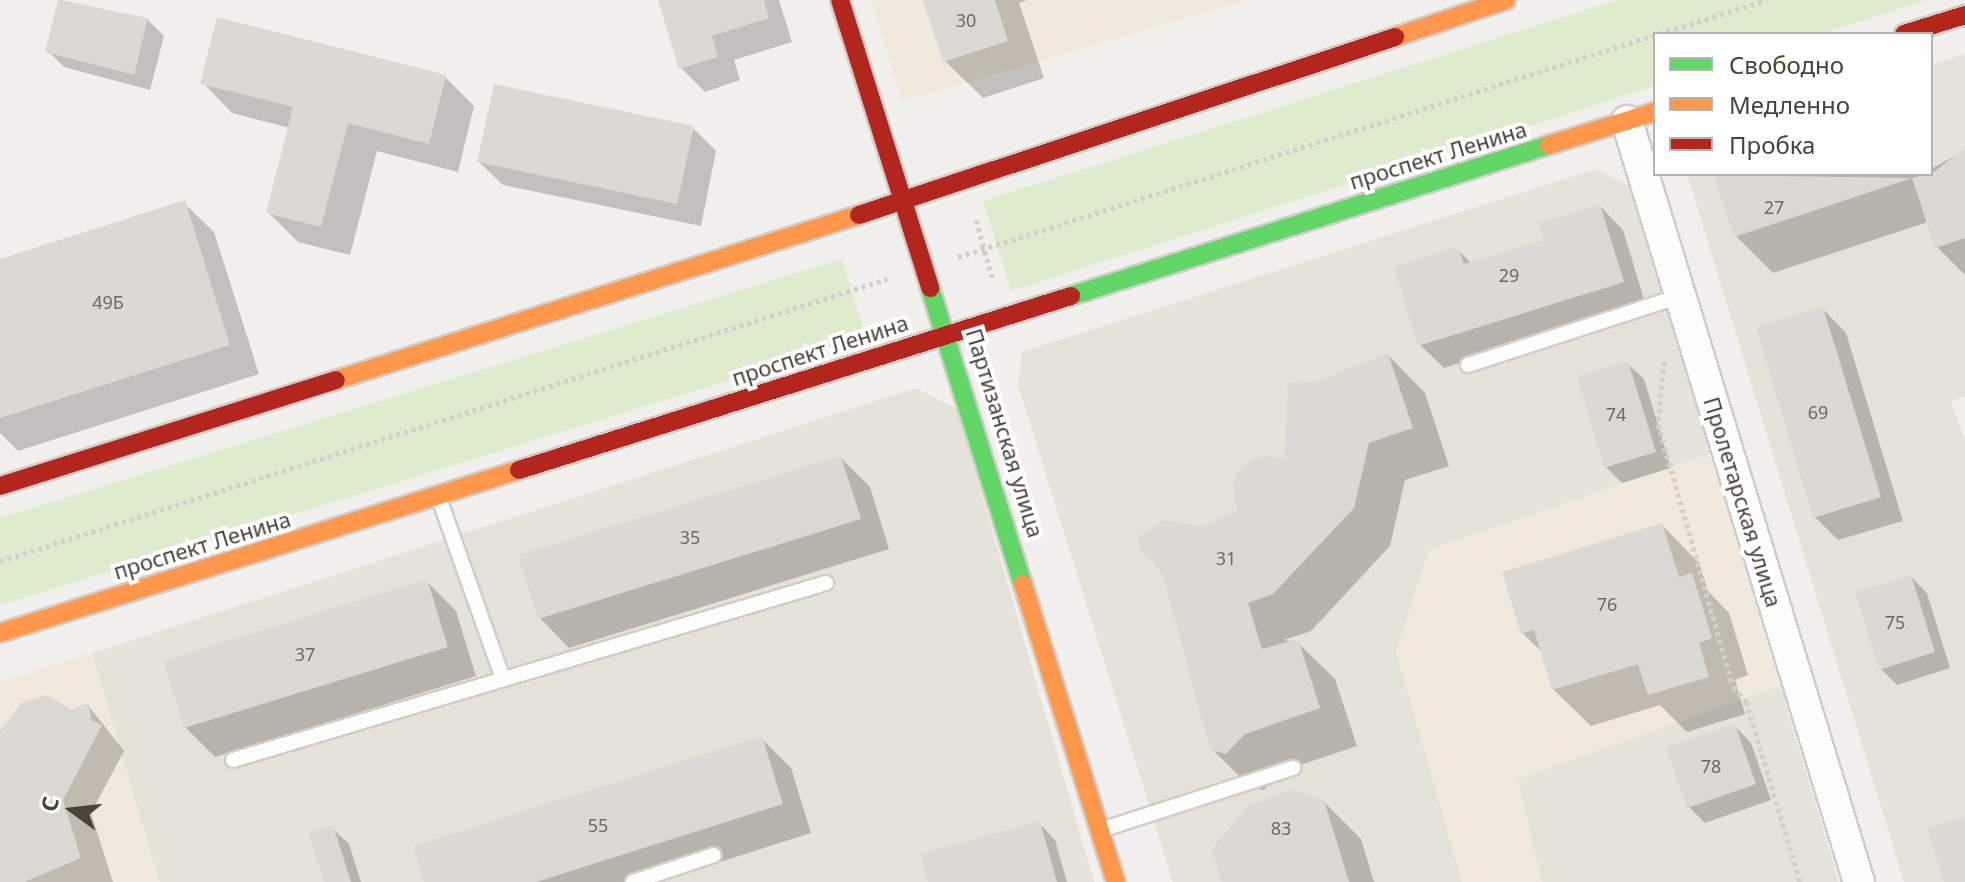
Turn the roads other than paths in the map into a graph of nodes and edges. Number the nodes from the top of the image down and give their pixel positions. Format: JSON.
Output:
{"nodes":[{"id":1,"x":840,"y":0,"type":"edge"},
{"id":2,"x":1506,"y":0,"type":"edge"},
{"id":3,"x":1965,"y":15,"type":"edge"},
{"id":4,"x":1910,"y":32,"type":"edge"},
{"id":5,"x":1641,"y":117,"type":"edge"},
{"id":6,"x":1653,"y":172,"type":"edge"},
{"id":7,"x":1654,"y":176,"type":"edge"},
{"id":8,"x":904,"y":201,"type":"junction"},
{"id":9,"x":1680,"y":296,"type":"junction"},
{"id":10,"x":950,"y":334,"type":"junction"},
{"id":11,"x":1468,"y":365,"type":"dead end"},
{"id":12,"x":0,"y":486,"type":"edge"},
{"id":13,"x":439,"y":496,"type":"junction"},
{"id":14,"x":826,"y":583,"type":"dead end"},
{"id":15,"x":0,"y":633,"type":"edge"},
{"id":16,"x":503,"y":679,"type":"junction"},
{"id":17,"x":233,"y":760,"type":"dead end"},
{"id":18,"x":1293,"y":768,"type":"dead end"},
{"id":19,"x":1100,"y":830,"type":"junction"},
{"id":20,"x":714,"y":855,"type":"dead end"},
{"id":21,"x":633,"y":882,"type":"edge"},
{"id":22,"x":1116,"y":882,"type":"edge"},
{"id":23,"x":1859,"y":882,"type":"edge"}],
"edges":[{"from":1,"to":8,"type":"main road","name":"Партизанская улица"},
{"from":2,"to":8,"type":"main road"},
{"from":3,"to":4,"type":"main road"},
{"from":5,"to":6,"type":"street","name":"Пролетарская улица"},
{"from":5,"to":10,"type":"main road","name":"проспект Ленина"},
{"from":7,"to":9,"type":"street","name":"Пролетарская улица"},
{"from":8,"to":10,"type":"main road","name":"Партизанская улица"},
{"from":8,"to":12,"type":"main road"},
{"from":9,"to":11,"type":"lane"},
{"from":9,"to":23,"type":"street","name":"Пролетарская улица"},
{"from":10,"to":13,"type":"main road","name":"проспект Ленина"},
{"from":10,"to":19,"type":"main road","name":"Партизанская улица"},
{"from":13,"to":15,"type":"main road","name":"проспект Ленина"},
{"from":13,"to":16,"type":"lane"},
{"from":14,"to":16,"type":"lane"},
{"from":16,"to":17,"type":"lane"},
{"from":18,"to":19,"type":"lane"},
{"from":19,"to":22,"type":"main road","name":"Партизанская улица"},
{"from":20,"to":21,"type":"lane"}]}
